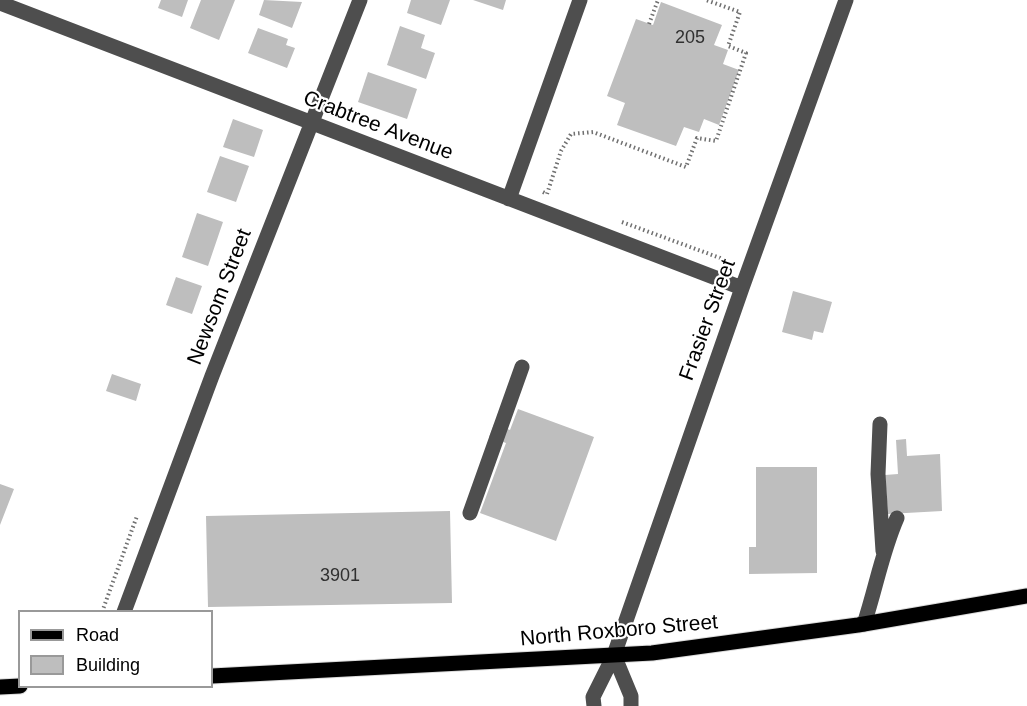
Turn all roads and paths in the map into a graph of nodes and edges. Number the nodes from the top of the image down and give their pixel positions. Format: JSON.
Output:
{"nodes":[{"id":1,"x":360,"y":0,"type":"edge"},
{"id":2,"x":580,"y":0,"type":"edge"},
{"id":3,"x":658,"y":0,"type":"edge"},
{"id":4,"x":705,"y":0,"type":"edge"},
{"id":5,"x":846,"y":0,"type":"edge"},
{"id":6,"x":0,"y":3,"type":"edge"},
{"id":7,"x":650,"y":24,"type":"dead end"},
{"id":8,"x":312,"y":122,"type":"junction"},
{"id":9,"x":515,"y":182,"type":"junction"},
{"id":10,"x":547,"y":194,"type":"junction"},
{"id":11,"x":558,"y":198,"type":"dead end"},
{"id":12,"x":509,"y":199,"type":"junction"},
{"id":13,"x":613,"y":218,"type":"dead end"},
{"id":14,"x":723,"y":259,"type":"dead end"},
{"id":15,"x":742,"y":288,"type":"junction"},
{"id":16,"x":522,"y":367,"type":"dead end"},
{"id":17,"x":880,"y":424,"type":"dead end"},
{"id":18,"x":470,"y":513,"type":"dead end"},
{"id":19,"x":137,"y":516,"type":"dead end"},
{"id":20,"x":897,"y":518,"type":"dead end"},
{"id":21,"x":883,"y":551,"type":"junction"},
{"id":22,"x":1027,"y":596,"type":"edge"},
{"id":23,"x":103,"y":610,"type":"edge"},
{"id":24,"x":125,"y":610,"type":"edge"},
{"id":25,"x":864,"y":624,"type":"junction"},
{"id":26,"x":614,"y":656,"type":"junction"},
{"id":27,"x":213,"y":676,"type":"edge"},
{"id":28,"x":18,"y":686,"type":"edge"},
{"id":29,"x":0,"y":687,"type":"edge"},
{"id":30,"x":594,"y":706,"type":"edge"},
{"id":31,"x":632,"y":706,"type":"edge"}],
"edges":[{"from":1,"to":8,"type":"street","name":"Newsom Street"},
{"from":2,"to":9,"type":"street"},
{"from":3,"to":7,"type":"path"},
{"from":4,"to":10,"type":"path"},
{"from":5,"to":15,"type":"street","name":"Frasier Street"},
{"from":6,"to":8,"type":"street","name":"Crabtree Avenue"},
{"from":8,"to":12,"type":"street","name":"Crabtree Avenue"},
{"from":8,"to":24,"type":"street","name":"Newsom Street"},
{"from":9,"to":10,"type":"path"},
{"from":9,"to":12,"type":"street"},
{"from":10,"to":11,"type":"path"},
{"from":12,"to":15,"type":"street","name":"Crabtree Avenue"},
{"from":13,"to":14,"type":"path"},
{"from":15,"to":26,"type":"street","name":"Frasier Street"},
{"from":16,"to":18,"type":"street"},
{"from":17,"to":21,"type":"street"},
{"from":19,"to":23,"type":"path"},
{"from":20,"to":21,"type":"street"},
{"from":21,"to":25,"type":"street"},
{"from":22,"to":25,"type":"main road","name":"North Roxboro Street"},
{"from":25,"to":26,"type":"main road","name":"North Roxboro Street"},
{"from":26,"to":27,"type":"main road","name":"North Roxboro Street"},
{"from":26,"to":30,"type":"street","name":"Frasier Street"},
{"from":26,"to":31,"type":"street"},
{"from":28,"to":29,"type":"main road"}]}
